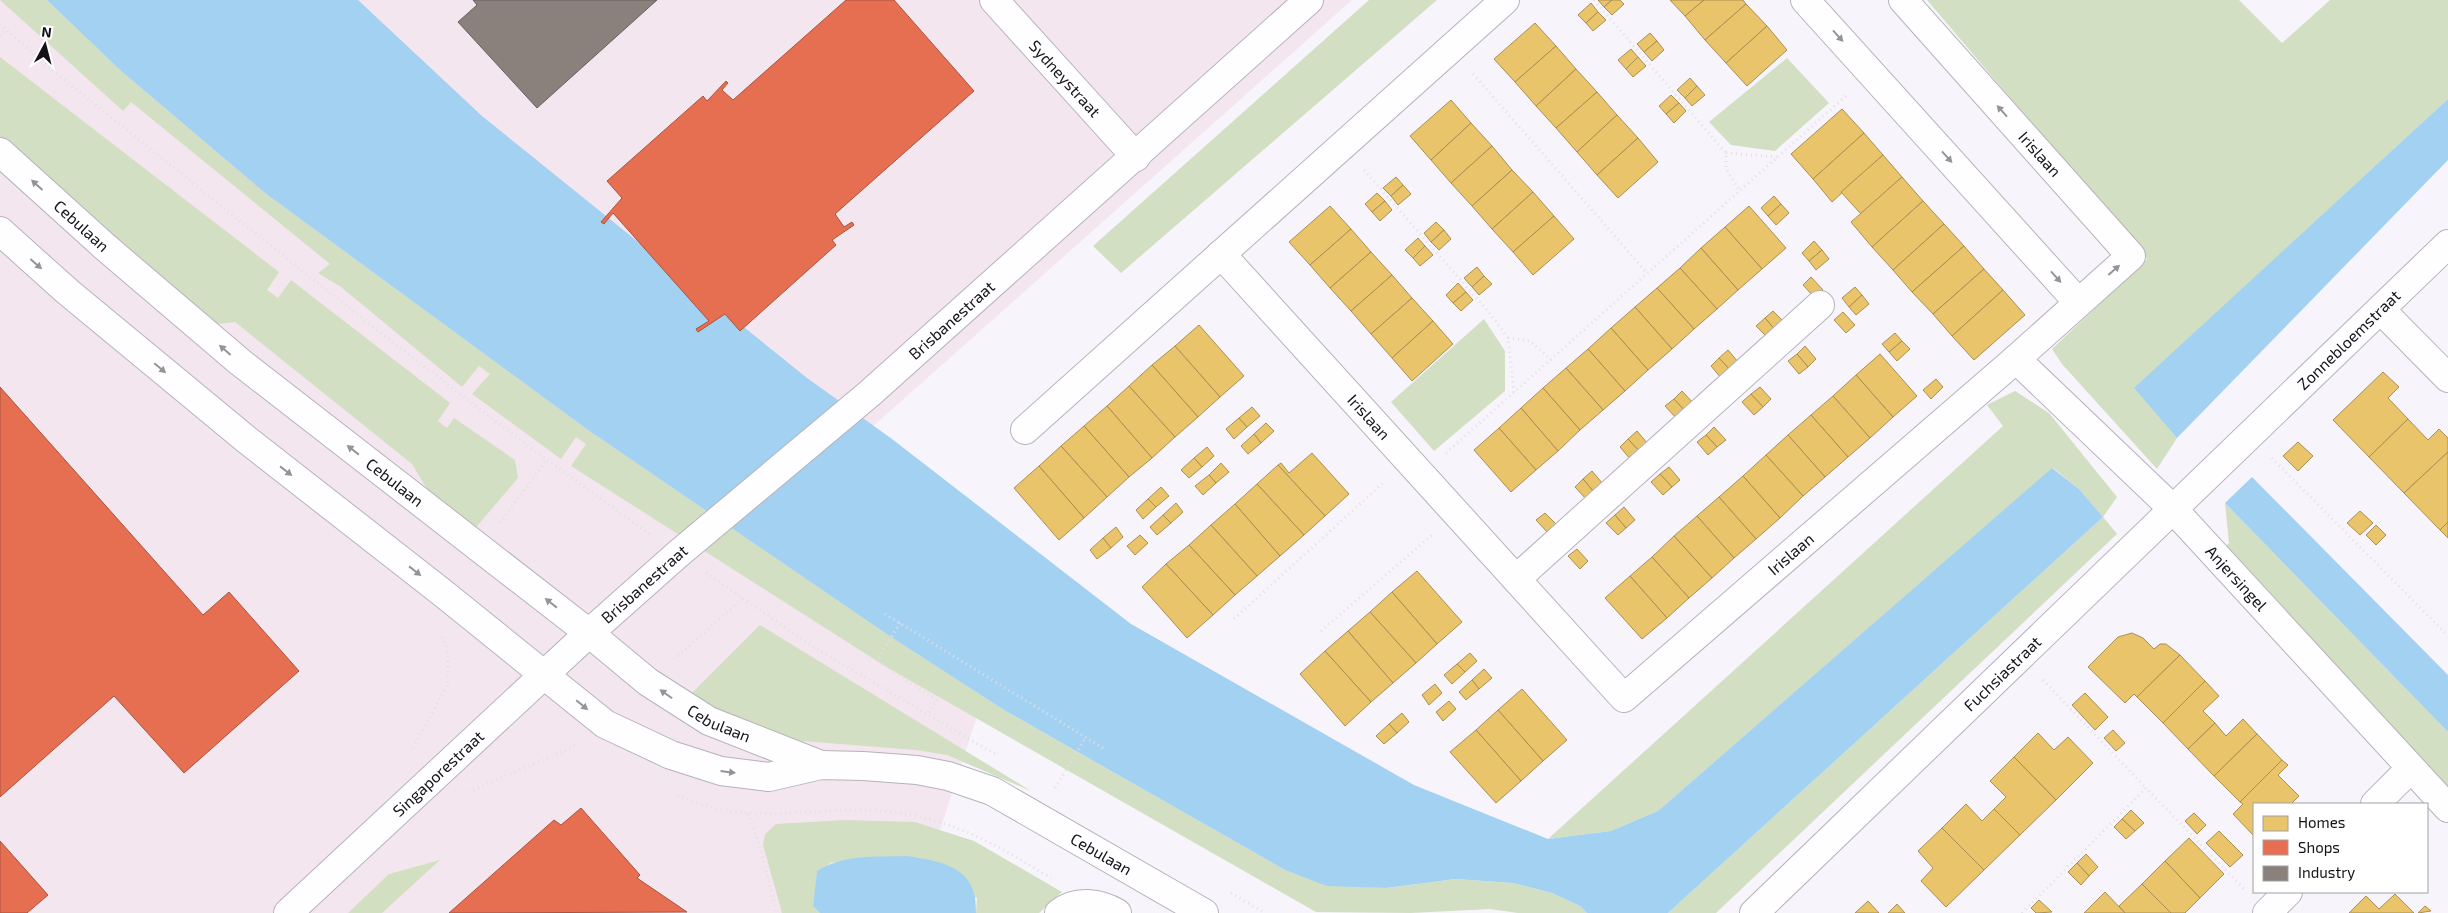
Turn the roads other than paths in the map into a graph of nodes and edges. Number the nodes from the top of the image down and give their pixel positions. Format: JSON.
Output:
{"nodes":[{"id":1,"x":994,"y":0,"type":"edge"},
{"id":2,"x":1309,"y":0,"type":"edge"},
{"id":3,"x":1505,"y":0,"type":"edge"},
{"id":4,"x":1805,"y":0,"type":"edge"},
{"id":5,"x":1903,"y":0,"type":"edge"},
{"id":6,"x":0,"y":152,"type":"edge"},
{"id":7,"x":1136,"y":157,"type":"junction"},
{"id":8,"x":0,"y":231,"type":"edge"},
{"id":9,"x":2448,"y":244,"type":"edge"},
{"id":10,"x":1221,"y":254,"type":"junction"},
{"id":11,"x":2077,"y":301,"type":"junction"},
{"id":12,"x":1820,"y":305,"type":"dead end"},
{"id":13,"x":2381,"y":310,"type":"junction"},
{"id":14,"x":2016,"y":359,"type":"junction"},
{"id":15,"x":2448,"y":378,"type":"edge"},
{"id":16,"x":1025,"y":430,"type":"dead end"},
{"id":17,"x":2249,"y":434,"type":"joint"},
{"id":18,"x":2173,"y":509,"type":"junction"},
{"id":19,"x":1516,"y":579,"type":"junction"},
{"id":20,"x":589,"y":633,"type":"junction"},
{"id":21,"x":545,"y":674,"type":"junction"},
{"id":22,"x":821,"y":765,"type":"junction"},
{"id":23,"x":2410,"y":769,"type":"junction"},
{"id":24,"x":2376,"y":803,"type":"edge"},
{"id":25,"x":2448,"y":808,"type":"edge"},
{"id":26,"x":2287,"y":893,"type":"edge"},
{"id":27,"x":288,"y":913,"type":"edge"},
{"id":28,"x":1060,"y":913,"type":"edge"},
{"id":29,"x":1117,"y":913,"type":"edge"},
{"id":30,"x":1204,"y":913,"type":"edge"},
{"id":31,"x":1754,"y":913,"type":"edge"},
{"id":32,"x":2267,"y":913,"type":"edge"}],
"edges":[{"from":1,"to":7,"type":"street","name":"Sydneystraat"},
{"from":2,"to":7,"type":"street","name":"Brisbanestraat"},
{"from":3,"to":10,"type":"street"},
{"from":4,"to":11,"type":"street","one_way":true},
{"from":11,"to":5,"type":"street","name":"Irislaan","one_way":true},
{"from":20,"to":6,"type":"street","name":"Cebulaan","one_way":true},
{"from":7,"to":20,"type":"street","name":"Brisbanestraat"},
{"from":8,"to":21,"type":"street","name":"Cebulaan","one_way":true},
{"from":9,"to":13,"type":"street","name":"Zonnebloemstraat"},
{"from":10,"to":16,"type":"street"},
{"from":10,"to":19,"type":"street","name":"Irislaan"},
{"from":11,"to":14,"type":"street","name":"Irislaan"},
{"from":12,"to":19,"type":"street"},
{"from":13,"to":15,"type":"street"},
{"from":13,"to":17,"type":"street","name":"Zonnebloemstraat"},
{"from":14,"to":18,"type":"street","name":"Anjersingel"},
{"from":14,"to":19,"type":"street","name":"Irislaan"},
{"from":17,"to":18,"type":"street","name":"Fuchsiastraat"},
{"from":18,"to":23,"type":"street","name":"Anjersingel"},
{"from":18,"to":31,"type":"street","name":"Fuchsiastraat"},
{"from":20,"to":21,"type":"street","name":"Singaporestraat"},
{"from":22,"to":20,"type":"street","name":"Cebulaan","one_way":true},
{"from":21,"to":22,"type":"street","name":"Cebulaan","one_way":true},
{"from":21,"to":27,"type":"street","name":"Singaporestraat"},
{"from":22,"to":30,"type":"street","name":"Cebulaan"},
{"from":23,"to":24,"type":"street"},
{"from":23,"to":25,"type":"street","name":"Anjersingel"},
{"from":26,"to":32,"type":"street"},
{"from":28,"to":29,"type":"street"}]}
